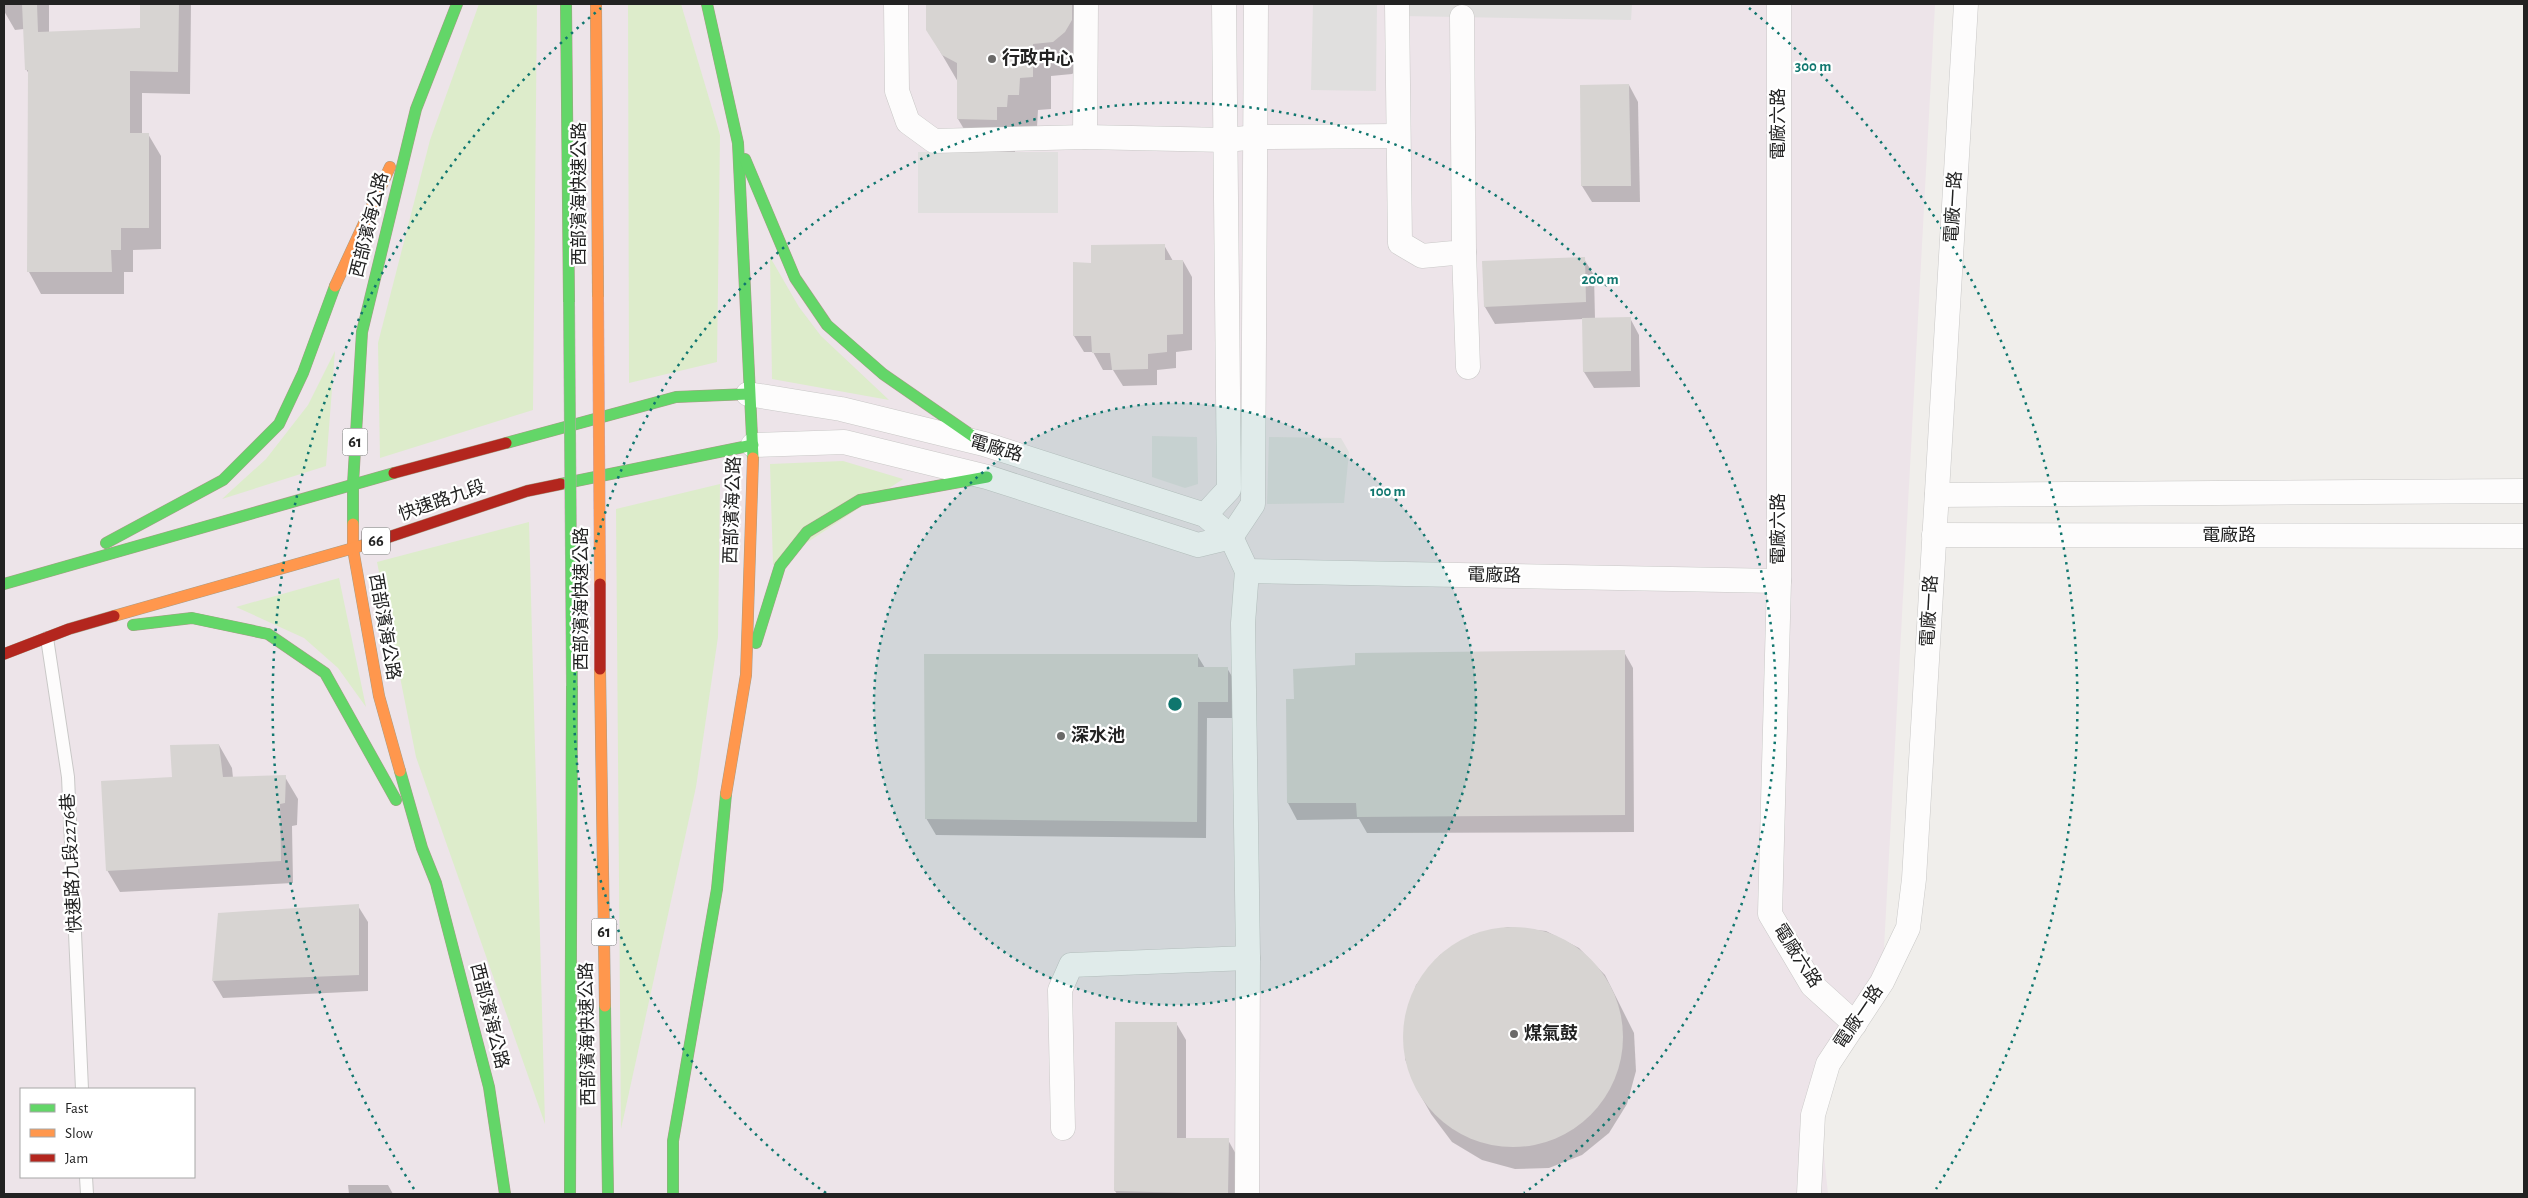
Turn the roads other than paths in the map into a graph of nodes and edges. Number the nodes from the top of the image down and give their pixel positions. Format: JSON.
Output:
{"nodes":[{"id":1,"x":458,"y":4,"type":"edge"},
{"id":2,"x":566,"y":4,"type":"edge"},
{"id":3,"x":596,"y":4,"type":"edge"},
{"id":4,"x":707,"y":4,"type":"edge"},
{"id":5,"x":896,"y":4,"type":"edge"},
{"id":6,"x":1086,"y":4,"type":"edge"},
{"id":7,"x":1224,"y":4,"type":"edge"},
{"id":8,"x":1256,"y":4,"type":"edge"},
{"id":9,"x":1397,"y":4,"type":"edge"},
{"id":10,"x":1779,"y":4,"type":"edge"},
{"id":11,"x":1966,"y":4,"type":"edge"},
{"id":12,"x":1462,"y":17,"type":"dead end"},
{"id":13,"x":416,"y":109,"type":"junction"},
{"id":14,"x":1398,"y":136,"type":"junction"},
{"id":15,"x":1085,"y":137,"type":"junction"},
{"id":16,"x":1257,"y":137,"type":"junction"},
{"id":17,"x":1226,"y":140,"type":"junction"},
{"id":18,"x":738,"y":143,"type":"junction"},
{"id":19,"x":1464,"y":252,"type":"junction"},
{"id":20,"x":1468,"y":367,"type":"dead end"},
{"id":21,"x":748,"y":394,"type":"junction"},
{"id":22,"x":984,"y":444,"type":"junction"},
{"id":23,"x":753,"y":445,"type":"junction"},
{"id":24,"x":987,"y":477,"type":"junction"},
{"id":25,"x":353,"y":484,"type":"junction"},
{"id":26,"x":2524,"y":491,"type":"edge"},
{"id":27,"x":1937,"y":495,"type":"junction"},
{"id":28,"x":1205,"y":515,"type":"junction"},
{"id":29,"x":1934,"y":535,"type":"junction"},
{"id":30,"x":2524,"y":536,"type":"edge"},
{"id":31,"x":1231,"y":537,"type":"junction"},
{"id":32,"x":352,"y":549,"type":"junction"},
{"id":33,"x":61,"y":567,"type":"junction"},
{"id":34,"x":1247,"y":571,"type":"junction"},
{"id":35,"x":1779,"y":581,"type":"junction"},
{"id":36,"x":4,"y":584,"type":"edge"},
{"id":37,"x":69,"y":630,"type":"junction"},
{"id":38,"x":47,"y":638,"type":"junction"},
{"id":39,"x":4,"y":654,"type":"edge"},
{"id":40,"x":746,"y":675,"type":"junction"},
{"id":41,"x":422,"y":848,"type":"junction"},
{"id":42,"x":1248,"y":958,"type":"junction"},
{"id":43,"x":1854,"y":1024,"type":"junction"},
{"id":44,"x":82,"y":1088,"type":"edge"},
{"id":45,"x":1063,"y":1128,"type":"dead end"},
{"id":46,"x":86,"y":1178,"type":"edge"},
{"id":47,"x":87,"y":1194,"type":"edge"},
{"id":48,"x":505,"y":1194,"type":"edge"},
{"id":49,"x":570,"y":1194,"type":"edge"},
{"id":50,"x":608,"y":1194,"type":"edge"},
{"id":51,"x":673,"y":1194,"type":"edge"},
{"id":52,"x":1247,"y":1194,"type":"edge"},
{"id":53,"x":1809,"y":1194,"type":"edge"}],
"edges":[{"from":1,"to":13,"type":"main road","name":"西部濱海公路","number":"61"},
{"from":2,"to":49,"type":"main road","name":"西部濱海快速公路","number":"61","bridge":true},
{"from":3,"to":50,"type":"main road","name":"西部濱海快速公路","number":"61","bridge":true},
{"from":4,"to":18,"type":"main road","name":"西部濱海公路"},
{"from":5,"to":15,"type":"street"},
{"from":6,"to":15,"type":"street"},
{"from":7,"to":17,"type":"street"},
{"from":8,"to":16,"type":"street"},
{"from":9,"to":14,"type":"street"},
{"from":10,"to":35,"type":"street","name":"電廠六路"},
{"from":11,"to":27,"type":"street","name":"電廠一路"},
{"from":12,"to":19,"type":"street"},
{"from":13,"to":25,"type":"main road","name":"西部濱海公路","number":"61"},
{"from":13,"to":33,"type":"main road"},
{"from":14,"to":16,"type":"street"},
{"from":14,"to":19,"type":"street"},
{"from":15,"to":17,"type":"street"},
{"from":16,"to":17,"type":"street"},
{"from":16,"to":31,"type":"street"},
{"from":17,"to":28,"type":"street"},
{"from":18,"to":21,"type":"main road","name":"西部濱海公路"},
{"from":18,"to":22,"type":"main road"},
{"from":19,"to":20,"type":"street"},
{"from":21,"to":22,"type":"street","name":"電廠路"},
{"from":21,"to":23,"type":"main road","name":"西部濱海公路"},
{"from":21,"to":25,"type":"main road","name":"快速路九段"},
{"from":22,"to":28,"type":"street","name":"電廠路"},
{"from":23,"to":24,"type":"street","name":"電廠路"},
{"from":23,"to":32,"type":"main road","name":"快速路九段","number":"66"},
{"from":23,"to":40,"type":"main road","name":"西部濱海公路"},
{"from":24,"to":31,"type":"street","name":"電廠路"},
{"from":24,"to":40,"type":"main road"},
{"from":25,"to":32,"type":"main road","name":"西部濱海公路","number":"61"},
{"from":25,"to":33,"type":"main road","name":"快速路九段"},
{"from":26,"to":27,"type":"street"},
{"from":27,"to":29,"type":"street","name":"電廠一路"},
{"from":28,"to":31,"type":"street","name":"電廠路"},
{"from":29,"to":30,"type":"street","name":"電廠路"},
{"from":29,"to":43,"type":"street","name":"電廠一路"},
{"from":31,"to":34,"type":"street","name":"電廠路"},
{"from":32,"to":37,"type":"main road","name":"快速路九段","number":"66"},
{"from":32,"to":41,"type":"main road","name":"西部濱海公路","number":"61"},
{"from":33,"to":36,"type":"main road","name":"快速路九段"},
{"from":34,"to":35,"type":"street","name":"電廠路"},
{"from":34,"to":42,"type":"street"},
{"from":35,"to":43,"type":"street","name":"電廠六路"},
{"from":37,"to":38,"type":"main road","name":"快速路九段","number":"66"},
{"from":37,"to":41,"type":"main road"},
{"from":38,"to":39,"type":"main road","name":"快速路九段","number":"66"},
{"from":38,"to":44,"type":"lane","name":"快速路九段2276巷"},
{"from":40,"to":51,"type":"main road","name":"西部濱海公路"},
{"from":41,"to":48,"type":"main road","name":"西部濱海公路","number":"61"},
{"from":42,"to":45,"type":"street"},
{"from":42,"to":52,"type":"street"},
{"from":43,"to":53,"type":"street","name":"電廠一路"},
{"from":46,"to":47,"type":"lane"}]}
